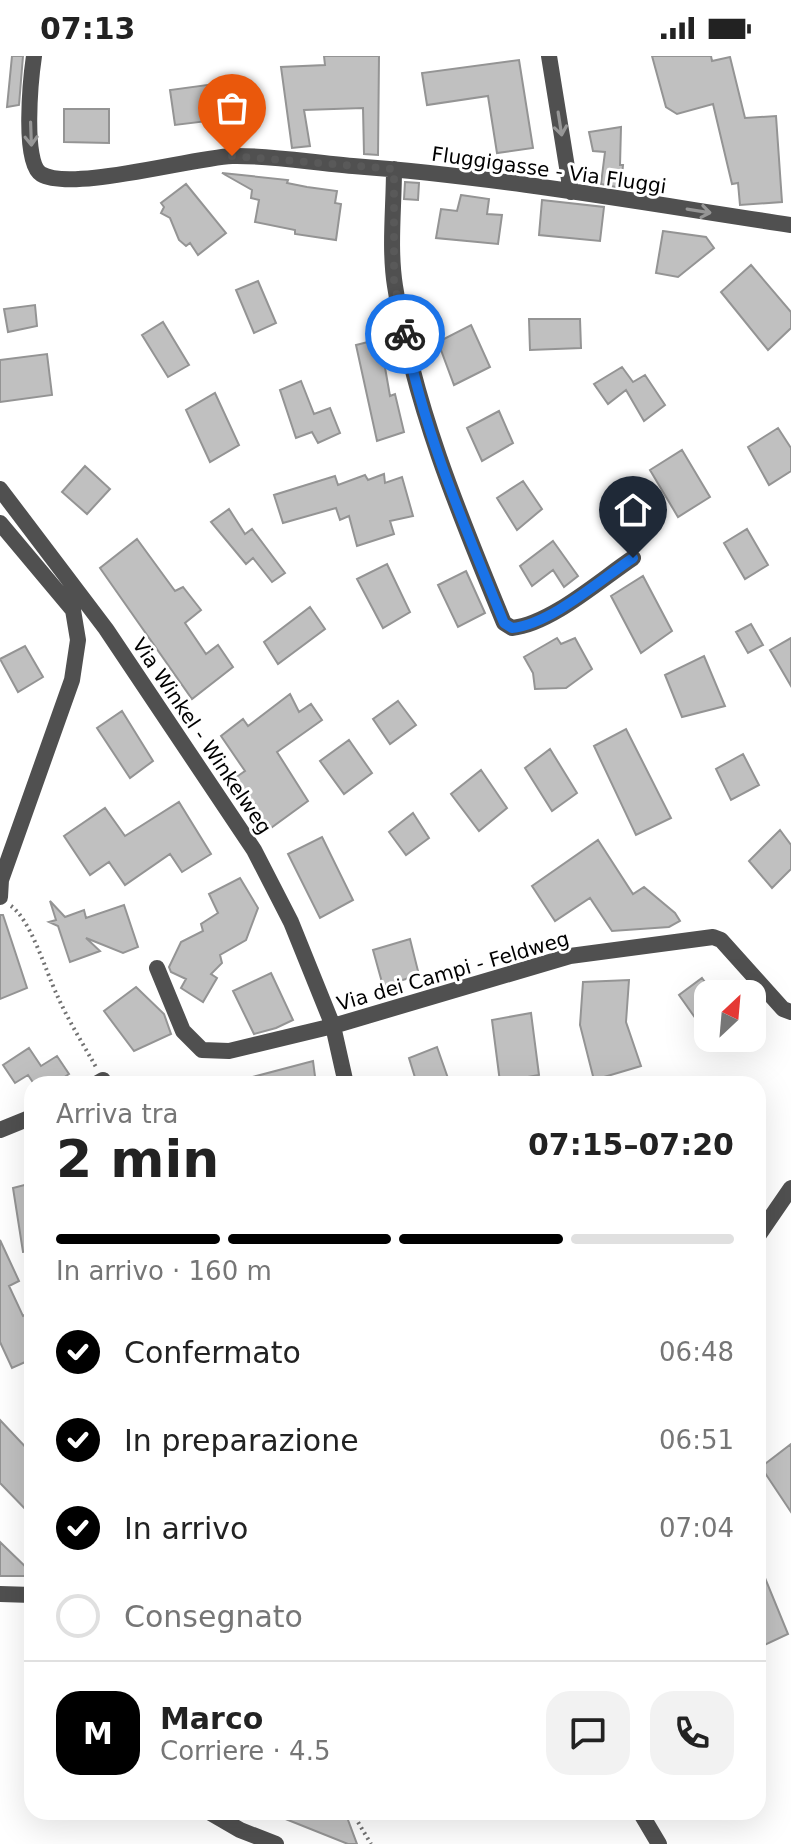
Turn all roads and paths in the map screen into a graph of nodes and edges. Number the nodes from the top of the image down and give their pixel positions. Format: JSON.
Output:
{"nodes":[{"id":1,"x":34,"y":56,"type":"edge"},
{"id":2,"x":549,"y":56,"type":"edge"},
{"id":3,"x":394,"y":169,"type":"junction"},
{"id":4,"x":571,"y":192,"type":"junction"},
{"id":5,"x":791,"y":225,"type":"edge"},
{"id":6,"x":0,"y":489,"type":"edge"},
{"id":7,"x":0,"y":523,"type":"edge"},
{"id":8,"x":633,"y":558,"type":"dead end"},
{"id":9,"x":0,"y":897,"type":"edge"},
{"id":10,"x":157,"y":968,"type":"dead end"},
{"id":11,"x":791,"y":1012,"type":"edge"},
{"id":12,"x":333,"y":1026,"type":"junction"},
{"id":13,"x":96,"y":1076,"type":"edge"},
{"id":14,"x":344,"y":1076,"type":"edge"},
{"id":15,"x":24,"y":1120,"type":"edge"},
{"id":16,"x":0,"y":1130,"type":"edge"},
{"id":17,"x":791,"y":1188,"type":"edge"},
{"id":18,"x":766,"y":1224,"type":"edge"},
{"id":19,"x":0,"y":1594,"type":"edge"},
{"id":20,"x":24,"y":1595,"type":"edge"},
{"id":21,"x":223,"y":1820,"type":"edge"},
{"id":22,"x":357,"y":1820,"type":"edge"},
{"id":23,"x":645,"y":1820,"type":"edge"},
{"id":24,"x":276,"y":1844,"type":"edge"},
{"id":25,"x":371,"y":1844,"type":"edge"},
{"id":26,"x":659,"y":1844,"type":"edge"}],
"edges":[{"from":1,"to":3,"type":"street","name":"Fluggigasse - Via Fluggi","one_way":true},
{"from":2,"to":4,"type":"street","one_way":true},
{"from":3,"to":4,"type":"street","name":"Fluggigasse - Via Fluggi"},
{"from":3,"to":8,"type":"street"},
{"from":4,"to":5,"type":"street","name":"Fluggigasse - Via Fluggi","one_way":true},
{"from":6,"to":12,"type":"street","name":"Via Winkel - Winkelweg"},
{"from":7,"to":9,"type":"street"},
{"from":9,"to":13,"type":"path"},
{"from":10,"to":12,"type":"street"},
{"from":11,"to":12,"type":"street","name":"Via dei Campi - Feldweg"},
{"from":12,"to":14,"type":"street","name":"Via Winkel - Winkelweg"},
{"from":15,"to":16,"type":"street"},
{"from":17,"to":18,"type":"street"},
{"from":19,"to":20,"type":"street"},
{"from":21,"to":24,"type":"street"},
{"from":22,"to":25,"type":"path"},
{"from":23,"to":26,"type":"street"}]}
